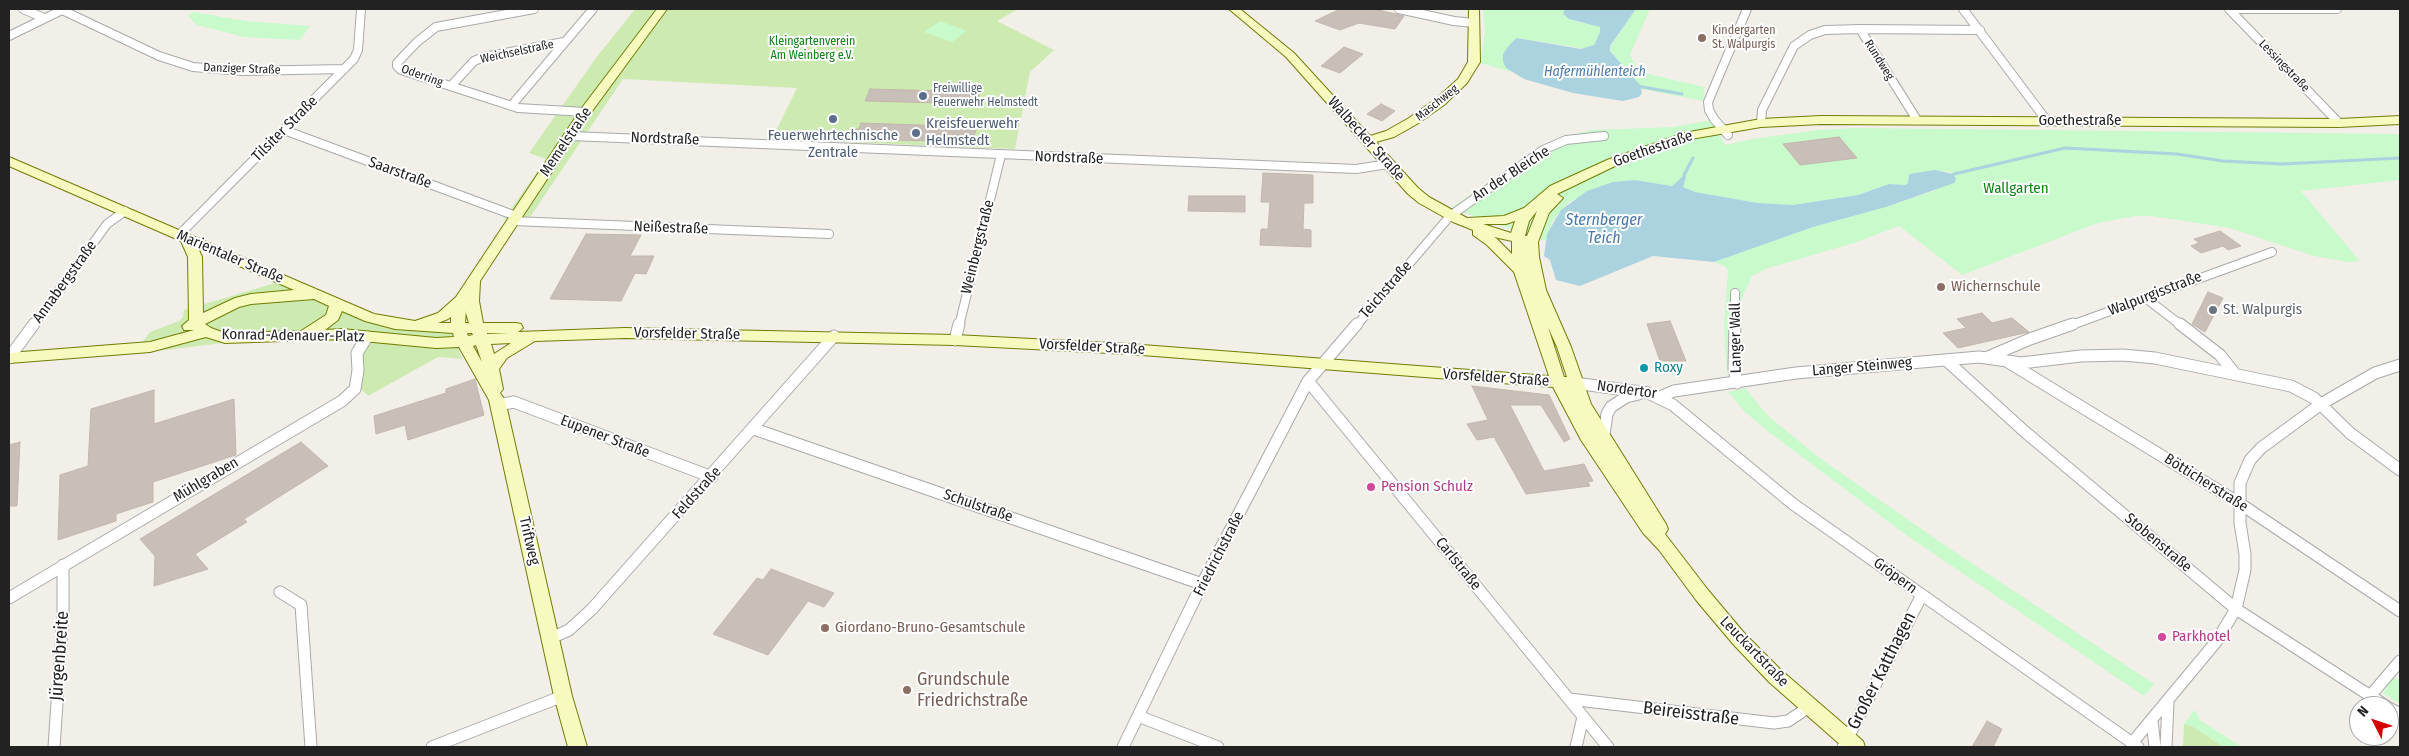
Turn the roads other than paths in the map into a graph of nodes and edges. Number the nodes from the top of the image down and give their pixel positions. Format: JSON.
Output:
{"nodes":[{"id":1,"x":22,"y":9,"type":"edge"},
{"id":2,"x":62,"y":9,"type":"edge"},
{"id":3,"x":361,"y":9,"type":"edge"},
{"id":4,"x":534,"y":9,"type":"edge"},
{"id":5,"x":592,"y":9,"type":"edge"},
{"id":6,"x":662,"y":9,"type":"edge"},
{"id":7,"x":1234,"y":9,"type":"edge"},
{"id":8,"x":1399,"y":9,"type":"edge"},
{"id":9,"x":1474,"y":9,"type":"edge"},
{"id":10,"x":1747,"y":9,"type":"edge"},
{"id":11,"x":1963,"y":9,"type":"edge"},
{"id":12,"x":2229,"y":9,"type":"edge"},
{"id":13,"x":2337,"y":9,"type":"edge"},
{"id":14,"x":44,"y":18,"type":"junction"},
{"id":15,"x":1474,"y":23,"type":"junction"},
{"id":16,"x":1860,"y":29,"type":"junction"},
{"id":17,"x":1980,"y":30,"type":"junction"},
{"id":18,"x":9,"y":36,"type":"edge"},
{"id":19,"x":564,"y":42,"type":"junction"},
{"id":20,"x":344,"y":69,"type":"junction"},
{"id":21,"x":451,"y":86,"type":"junction"},
{"id":22,"x":511,"y":106,"type":"junction"},
{"id":23,"x":585,"y":112,"type":"junction"},
{"id":24,"x":1821,"y":120,"type":"junction"},
{"id":25,"x":1917,"y":120,"type":"junction"},
{"id":26,"x":2400,"y":120,"type":"edge"},
{"id":27,"x":2047,"y":121,"type":"junction"},
{"id":28,"x":1761,"y":122,"type":"junction"},
{"id":29,"x":2340,"y":123,"type":"junction"},
{"id":30,"x":2400,"y":127,"type":"edge"},
{"id":31,"x":284,"y":130,"type":"junction"},
{"id":32,"x":1725,"y":132,"type":"junction"},
{"id":33,"x":570,"y":136,"type":"junction"},
{"id":34,"x":1604,"y":136,"type":"dead end"},
{"id":35,"x":1368,"y":141,"type":"junction"},
{"id":36,"x":1001,"y":155,"type":"junction"},
{"id":37,"x":9,"y":161,"type":"edge"},
{"id":38,"x":1388,"y":164,"type":"junction"},
{"id":39,"x":125,"y":211,"type":"junction"},
{"id":40,"x":1529,"y":212,"type":"junction"},
{"id":41,"x":1454,"y":217,"type":"junction"},
{"id":42,"x":514,"y":219,"type":"junction"},
{"id":43,"x":829,"y":234,"type":"dead end"},
{"id":44,"x":183,"y":237,"type":"junction"},
{"id":45,"x":1525,"y":241,"type":"junction"},
{"id":46,"x":2272,"y":252,"type":"dead end"},
{"id":47,"x":1520,"y":270,"type":"junction"},
{"id":48,"x":475,"y":279,"type":"junction"},
{"id":49,"x":1735,"y":293,"type":"dead end"},
{"id":50,"x":318,"y":297,"type":"junction"},
{"id":51,"x":462,"y":298,"type":"junction"},
{"id":52,"x":2147,"y":299,"type":"junction"},
{"id":53,"x":336,"y":305,"type":"junction"},
{"id":54,"x":410,"y":326,"type":"junction"},
{"id":55,"x":201,"y":328,"type":"junction"},
{"id":56,"x":625,"y":332,"type":"junction"},
{"id":57,"x":461,"y":335,"type":"junction"},
{"id":58,"x":480,"y":335,"type":"junction"},
{"id":59,"x":296,"y":336,"type":"junction"},
{"id":60,"x":540,"y":336,"type":"junction"},
{"id":61,"x":834,"y":336,"type":"junction"},
{"id":62,"x":367,"y":337,"type":"junction"},
{"id":63,"x":2038,"y":337,"type":"joint"},
{"id":64,"x":955,"y":340,"type":"junction"},
{"id":65,"x":1988,"y":357,"type":"junction"},
{"id":66,"x":9,"y":358,"type":"edge"},
{"id":67,"x":1946,"y":360,"type":"junction"},
{"id":68,"x":2008,"y":362,"type":"junction"},
{"id":69,"x":1322,"y":364,"type":"junction"},
{"id":70,"x":2400,"y":365,"type":"edge"},
{"id":71,"x":491,"y":368,"type":"junction"},
{"id":72,"x":2235,"y":374,"type":"junction"},
{"id":73,"x":1308,"y":380,"type":"junction"},
{"id":74,"x":1558,"y":382,"type":"junction"},
{"id":75,"x":1575,"y":383,"type":"junction"},
{"id":76,"x":1737,"y":383,"type":"junction"},
{"id":77,"x":1648,"y":393,"type":"junction"},
{"id":78,"x":1660,"y":397,"type":"junction"},
{"id":79,"x":497,"y":402,"type":"junction"},
{"id":80,"x":2321,"y":404,"type":"junction"},
{"id":81,"x":754,"y":429,"type":"junction"},
{"id":82,"x":1604,"y":435,"type":"junction"},
{"id":83,"x":2400,"y":470,"type":"edge"},
{"id":84,"x":712,"y":477,"type":"junction"},
{"id":85,"x":2239,"y":503,"type":"junction"},
{"id":86,"x":1665,"y":545,"type":"junction"},
{"id":87,"x":63,"y":565,"type":"junction"},
{"id":88,"x":1202,"y":584,"type":"junction"},
{"id":89,"x":280,"y":592,"type":"dead end"},
{"id":90,"x":1922,"y":596,"type":"junction"},
{"id":91,"x":9,"y":598,"type":"edge"},
{"id":92,"x":2236,"y":609,"type":"junction"},
{"id":93,"x":2400,"y":611,"type":"edge"},
{"id":94,"x":550,"y":638,"type":"junction"},
{"id":95,"x":2400,"y":661,"type":"edge"},
{"id":96,"x":563,"y":696,"type":"junction"},
{"id":97,"x":2370,"y":696,"type":"joint"},
{"id":98,"x":1569,"y":699,"type":"junction"},
{"id":99,"x":2168,"y":702,"type":"junction"},
{"id":100,"x":1809,"y":707,"type":"junction"},
{"id":101,"x":1138,"y":716,"type":"junction"},
{"id":102,"x":1583,"y":717,"type":"junction"},
{"id":103,"x":2152,"y":721,"type":"junction"},
{"id":104,"x":1849,"y":745,"type":"edge"},
{"id":105,"x":2135,"y":745,"type":"edge"},
{"id":106,"x":54,"y":747,"type":"edge"},
{"id":107,"x":311,"y":747,"type":"edge"},
{"id":108,"x":432,"y":747,"type":"edge"},
{"id":109,"x":577,"y":747,"type":"edge"},
{"id":110,"x":1122,"y":747,"type":"edge"},
{"id":111,"x":1218,"y":747,"type":"edge"},
{"id":112,"x":1576,"y":747,"type":"edge"},
{"id":113,"x":1608,"y":747,"type":"edge"},
{"id":114,"x":2155,"y":747,"type":"edge"},
{"id":115,"x":2166,"y":747,"type":"edge"}],
"edges":[{"from":1,"to":14,"type":"street"},
{"from":2,"to":14,"type":"street"},
{"from":2,"to":20,"type":"street","name":"Danziger Straße"},
{"from":3,"to":20,"type":"street","name":"Tilsiter Straße"},
{"from":4,"to":21,"type":"street","name":"Oderring"},
{"from":5,"to":19,"type":"street"},
{"from":6,"to":23,"type":"main road","name":"Memelstraße"},
{"from":7,"to":35,"type":"main road","name":"Walbecker Straße"},
{"from":8,"to":15,"type":"street"},
{"from":9,"to":15,"type":"main road","name":"Maschweg"},
{"from":10,"to":32,"type":"street"},
{"from":11,"to":17,"type":"street"},
{"from":12,"to":13,"type":"street"},
{"from":12,"to":29,"type":"street","name":"Lessingstraße"},
{"from":14,"to":18,"type":"street"},
{"from":15,"to":35,"type":"main road","name":"Maschweg"},
{"from":16,"to":17,"type":"street"},
{"from":16,"to":25,"type":"street","name":"Rundweg"},
{"from":16,"to":28,"type":"street","name":"Rundweg"},
{"from":17,"to":27,"type":"street"},
{"from":19,"to":21,"type":"street","name":"Weichselstraße"},
{"from":19,"to":22,"type":"street"},
{"from":20,"to":31,"type":"street","name":"Tilsiter Straße"},
{"from":21,"to":22,"type":"street","name":"Oderring"},
{"from":22,"to":23,"type":"street","name":"Oderring"},
{"from":23,"to":33,"type":"main road","name":"Memelstraße"},
{"from":24,"to":25,"type":"main road","name":"Goethestraße"},
{"from":24,"to":28,"type":"main road","name":"Goethestraße"},
{"from":24,"to":32,"type":"main road","name":"Goethestraße"},
{"from":25,"to":27,"type":"main road","name":"Goethestraße"},
{"from":26,"to":29,"type":"main road","name":"Goethestraße"},
{"from":27,"to":29,"type":"main road","name":"Goethestraße"},
{"from":28,"to":32,"type":"main road","name":"Goethestraße"},
{"from":29,"to":30,"type":"main road","name":"Goethestraße"},
{"from":31,"to":42,"type":"street","name":"Saarstraße"},
{"from":31,"to":44,"type":"street","name":"Tilsiter Straße"},
{"from":32,"to":40,"type":"main road","name":"Goethestraße"},
{"from":32,"to":45,"type":"main road","name":"Goethestraße"},
{"from":33,"to":36,"type":"street","name":"Nordstraße"},
{"from":33,"to":42,"type":"main road","name":"Memelstraße"},
{"from":34,"to":41,"type":"street","name":"An der Bleiche"},
{"from":35,"to":38,"type":"main road","name":"Walbecker Straße"},
{"from":36,"to":38,"type":"street","name":"Nordstraße"},
{"from":36,"to":64,"type":"street","name":"Weinbergstraße"},
{"from":37,"to":39,"type":"main road","name":"Marientaler Straße"},
{"from":38,"to":41,"type":"main road","name":"Walbecker Straße"},
{"from":39,"to":44,"type":"main road","name":"Marientaler Straße"},
{"from":39,"to":66,"type":"street","name":"Annabergstraße"},
{"from":40,"to":41,"type":"main road"},
{"from":40,"to":45,"type":"main road","name":"Goethestraße"},
{"from":41,"to":45,"type":"main road","name":"Walbecker Straße"},
{"from":41,"to":47,"type":"main road"},
{"from":41,"to":69,"type":"street","name":"Teichstraße"},
{"from":42,"to":43,"type":"street","name":"Neißestraße"},
{"from":42,"to":48,"type":"main road","name":"Memelstraße"},
{"from":44,"to":50,"type":"main road","name":"Marientaler Straße"},
{"from":44,"to":55,"type":"main road"},
{"from":45,"to":47,"type":"main road"},
{"from":45,"to":75,"type":"main road"},
{"from":46,"to":52,"type":"street","name":"Walpurgisstraße"},
{"from":47,"to":74,"type":"main road"},
{"from":48,"to":51,"type":"main road","name":"Memelstraße"},
{"from":48,"to":58,"type":"main road","name":"Memelstraße"},
{"from":49,"to":76,"type":"street","name":"Langer Wall"},
{"from":50,"to":53,"type":"main road","name":"Marientaler Straße"},
{"from":50,"to":55,"type":"main road"},
{"from":51,"to":54,"type":"main road"},
{"from":51,"to":57,"type":"main road","name":"Memelstraße"},
{"from":52,"to":63,"type":"street","name":"Walpurgisstraße"},
{"from":52,"to":72,"type":"street"},
{"from":53,"to":54,"type":"main road","name":"Marientaler Straße"},
{"from":53,"to":59,"type":"main road"},
{"from":54,"to":57,"type":"main road","name":"Marientaler Straße"},
{"from":55,"to":59,"type":"main road","name":"Konrad-Adenauer-Platz"},
{"from":55,"to":66,"type":"main road"},
{"from":56,"to":58,"type":"main road","name":"Vorsfelder Straße"},
{"from":56,"to":60,"type":"main road","name":"Vorsfelder Straße"},
{"from":56,"to":61,"type":"main road","name":"Vorsfelder Straße"},
{"from":57,"to":58,"type":"main road","name":"Vorsfelder Straße"},
{"from":57,"to":62,"type":"main road","name":"Konrad-Adenauer-Platz"},
{"from":57,"to":79,"type":"main road","name":"Triftweg"},
{"from":58,"to":60,"type":"main road","name":"Vorsfelder Straße"},
{"from":58,"to":71,"type":"main road","name":"Memelstraße"},
{"from":59,"to":62,"type":"main road","name":"Konrad-Adenauer-Platz"},
{"from":60,"to":71,"type":"main road"},
{"from":61,"to":64,"type":"main road","name":"Vorsfelder Straße"},
{"from":61,"to":81,"type":"street","name":"Feldstraße"},
{"from":62,"to":87,"type":"street","name":"Mühlgraben"},
{"from":63,"to":65,"type":"street","name":"Langer Steinweg"},
{"from":64,"to":69,"type":"main road","name":"Vorsfelder Straße"},
{"from":65,"to":67,"type":"street","name":"Langer Steinweg"},
{"from":65,"to":68,"type":"street","name":"Langer Steinweg"},
{"from":67,"to":76,"type":"street","name":"Langer Steinweg"},
{"from":67,"to":92,"type":"street","name":"Stobenstraße"},
{"from":68,"to":72,"type":"street","name":"Langer Steinweg"},
{"from":68,"to":85,"type":"street","name":"Bötticherstraße"},
{"from":69,"to":73,"type":"street","name":"Friedrichstraße"},
{"from":69,"to":74,"type":"main road","name":"Vorsfelder Straße"},
{"from":70,"to":80,"type":"street"},
{"from":71,"to":79,"type":"main road","name":"Memelstraße"},
{"from":72,"to":80,"type":"street","name":"Langer Steinweg"},
{"from":73,"to":88,"type":"street","name":"Friedrichstraße"},
{"from":73,"to":98,"type":"street","name":"Carlstraße"},
{"from":74,"to":75,"type":"main road"},
{"from":74,"to":86,"type":"main road","name":"Leuckartstraße"},
{"from":75,"to":77,"type":"street","name":"Nordertor"},
{"from":75,"to":82,"type":"main road","name":"Leuckartstraße"},
{"from":76,"to":78,"type":"street","name":"Nordertor"},
{"from":77,"to":78,"type":"street","name":"Nordertor"},
{"from":77,"to":82,"type":"street"},
{"from":78,"to":90,"type":"street","name":"Gröpern"},
{"from":79,"to":84,"type":"street","name":"Eupener Straße"},
{"from":79,"to":94,"type":"main road","name":"Triftweg"},
{"from":80,"to":83,"type":"street","name":"Langer Steinweg"},
{"from":80,"to":85,"type":"street"},
{"from":81,"to":84,"type":"street","name":"Feldstraße"},
{"from":81,"to":88,"type":"street","name":"Schulstraße"},
{"from":82,"to":86,"type":"main road","name":"Leuckartstraße"},
{"from":84,"to":94,"type":"street","name":"Feldstraße"},
{"from":85,"to":92,"type":"street"},
{"from":85,"to":93,"type":"street","name":"Bötticherstraße"},
{"from":86,"to":100,"type":"main road","name":"Leuckartstraße"},
{"from":87,"to":91,"type":"street","name":"Mühlgraben"},
{"from":87,"to":106,"type":"street","name":"Jürgenbreite"},
{"from":88,"to":101,"type":"street","name":"Friedrichstraße"},
{"from":89,"to":107,"type":"street"},
{"from":90,"to":104,"type":"street","name":"Großer Katthagen"},
{"from":90,"to":105,"type":"street","name":"Gröpern"},
{"from":92,"to":97,"type":"street","name":"Stobenstraße"},
{"from":92,"to":99,"type":"street"},
{"from":94,"to":96,"type":"main road","name":"Triftweg"},
{"from":95,"to":97,"type":"street"},
{"from":96,"to":108,"type":"street"},
{"from":96,"to":109,"type":"main road","name":"Triftweg"},
{"from":98,"to":100,"type":"street","name":"Beireisstraße"},
{"from":98,"to":102,"type":"street","name":"Carlstraße"},
{"from":99,"to":103,"type":"street"},
{"from":99,"to":115,"type":"street"},
{"from":100,"to":104,"type":"main road","name":"Leuckartstraße"},
{"from":101,"to":110,"type":"street","name":"Friedrichstraße"},
{"from":101,"to":111,"type":"street"},
{"from":102,"to":112,"type":"street"},
{"from":102,"to":113,"type":"street","name":"Carlstraße"},
{"from":103,"to":105,"type":"street"},
{"from":103,"to":114,"type":"street"}]}
